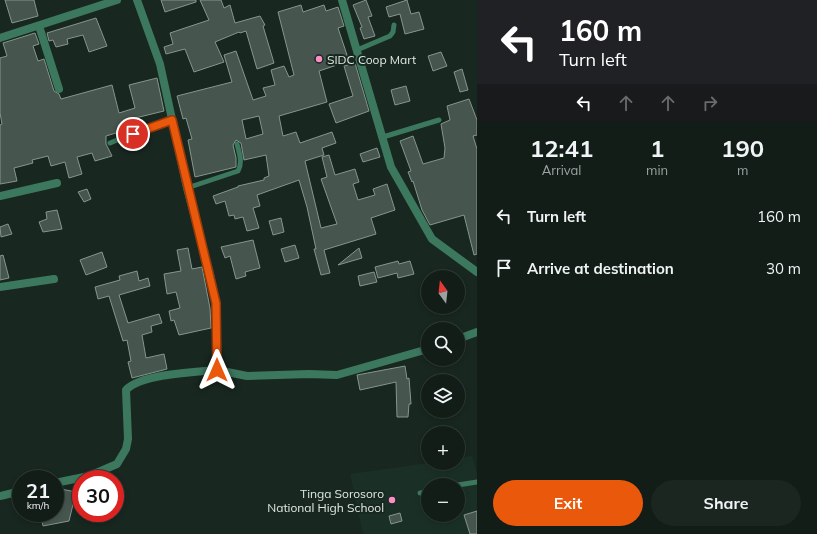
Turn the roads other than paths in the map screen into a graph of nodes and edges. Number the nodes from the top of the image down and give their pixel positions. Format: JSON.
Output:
{"nodes":[{"id":1,"x":117,"y":0,"type":"edge"},
{"id":2,"x":137,"y":0,"type":"edge"},
{"id":3,"x":342,"y":0,"type":"edge"},
{"id":4,"x":394,"y":25,"type":"dead end"},
{"id":5,"x":39,"y":26,"type":"junction"},
{"id":6,"x":0,"y":38,"type":"edge"},
{"id":7,"x":357,"y":50,"type":"junction"},
{"id":8,"x":59,"y":89,"type":"dead end"},
{"id":9,"x":172,"y":120,"type":"junction"},
{"id":10,"x":439,"y":120,"type":"dead end"},
{"id":11,"x":383,"y":137,"type":"junction"},
{"id":12,"x":110,"y":143,"type":"dead end"},
{"id":13,"x":237,"y":144,"type":"dead end"},
{"id":14,"x":57,"y":183,"type":"dead end"},
{"id":15,"x":187,"y":188,"type":"junction"},
{"id":16,"x":0,"y":196,"type":"edge"},
{"id":17,"x":477,"y":272,"type":"edge"},
{"id":18,"x":54,"y":279,"type":"dead end"},
{"id":19,"x":0,"y":286,"type":"edge"},
{"id":20,"x":477,"y":332,"type":"edge"},
{"id":21,"x":465,"y":336,"type":"edge"},
{"id":22,"x":421,"y":351,"type":"edge"},
{"id":23,"x":217,"y":370,"type":"junction"},
{"id":24,"x":64,"y":482,"type":"edge"},
{"id":25,"x":477,"y":482,"type":"edge"},
{"id":26,"x":465,"y":484,"type":"edge"},
{"id":27,"x":12,"y":493,"type":"edge"},
{"id":28,"x":0,"y":496,"type":"edge"}],
"edges":[{"from":1,"to":5,"type":"street"},
{"from":2,"to":9,"type":"street"},
{"from":3,"to":7,"type":"street"},
{"from":4,"to":7,"type":"lane"},
{"from":5,"to":6,"type":"street"},
{"from":5,"to":8,"type":"street"},
{"from":7,"to":11,"type":"street"},
{"from":9,"to":12,"type":"lane"},
{"from":9,"to":15,"type":"street"},
{"from":10,"to":11,"type":"lane"},
{"from":11,"to":17,"type":"street"},
{"from":13,"to":15,"type":"lane"},
{"from":14,"to":16,"type":"street"},
{"from":15,"to":23,"type":"street"},
{"from":18,"to":19,"type":"street"},
{"from":20,"to":21,"type":"street"},
{"from":22,"to":23,"type":"street"},
{"from":23,"to":24,"type":"street"},
{"from":25,"to":26,"type":"lane"},
{"from":27,"to":28,"type":"street"}]}
